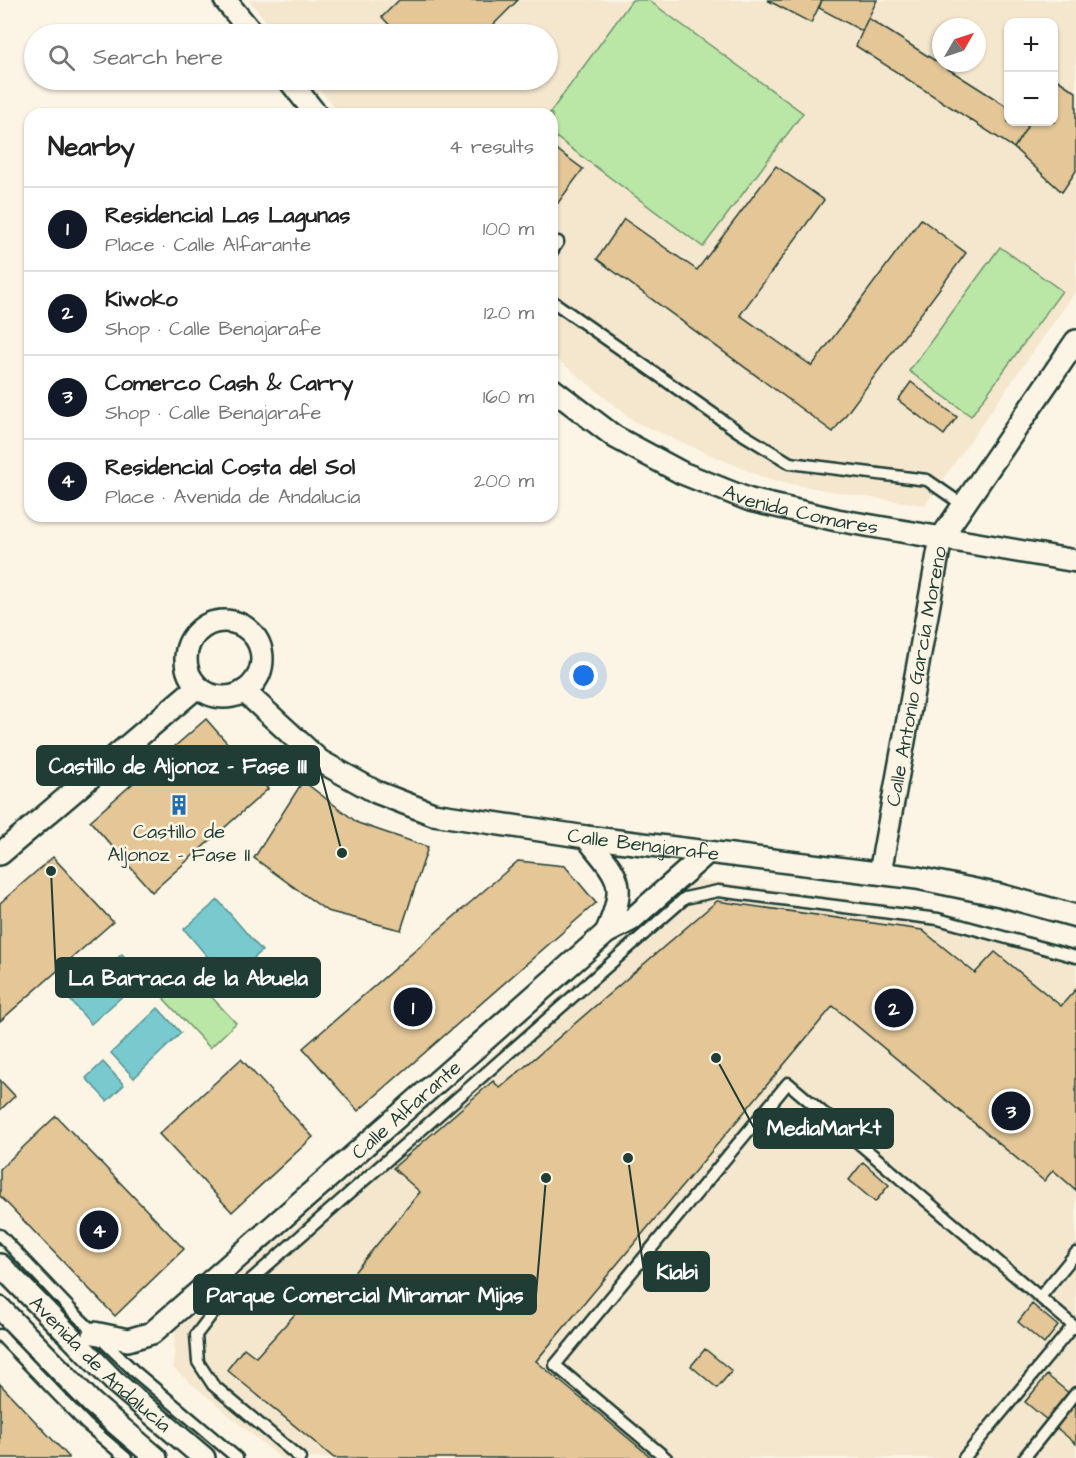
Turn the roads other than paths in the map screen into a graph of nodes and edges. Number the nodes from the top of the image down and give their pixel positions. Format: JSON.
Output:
{"nodes":[{"id":1,"x":225,"y":0,"type":"edge"},
{"id":2,"x":245,"y":24,"type":"edge"},
{"id":3,"x":297,"y":90,"type":"edge"},
{"id":4,"x":311,"y":108,"type":"edge"},
{"id":5,"x":558,"y":304,"type":"edge"},
{"id":6,"x":1076,"y":341,"type":"edge"},
{"id":7,"x":558,"y":394,"type":"edge"},
{"id":8,"x":963,"y":505,"type":"junction"},
{"id":9,"x":941,"y":538,"type":"junction"},
{"id":10,"x":1076,"y":561,"type":"edge"},
{"id":11,"x":197,"y":687,"type":"junction"},
{"id":12,"x":244,"y":691,"type":"junction"},
{"id":13,"x":586,"y":837,"type":"junction"},
{"id":14,"x":708,"y":852,"type":"junction"},
{"id":15,"x":0,"y":855,"type":"edge"},
{"id":16,"x":880,"y":873,"type":"junction"},
{"id":17,"x":1076,"y":916,"type":"edge"},
{"id":18,"x":606,"y":933,"type":"junction"},
{"id":19,"x":1076,"y":957,"type":"edge"},
{"id":20,"x":0,"y":1235,"type":"edge"},
{"id":21,"x":1076,"y":1253,"type":"edge"},
{"id":22,"x":0,"y":1265,"type":"edge"},
{"id":23,"x":1040,"y":1297,"type":"junction"},
{"id":24,"x":0,"y":1308,"type":"edge"},
{"id":25,"x":1074,"y":1327,"type":"edge"},
{"id":26,"x":94,"y":1333,"type":"junction"},
{"id":27,"x":0,"y":1335,"type":"edge"},
{"id":28,"x":1076,"y":1393,"type":"edge"},
{"id":29,"x":126,"y":1458,"type":"edge"},
{"id":30,"x":156,"y":1458,"type":"edge"},
{"id":31,"x":204,"y":1458,"type":"edge"},
{"id":32,"x":237,"y":1458,"type":"edge"},
{"id":33,"x":300,"y":1458,"type":"edge"},
{"id":34,"x":666,"y":1458,"type":"edge"},
{"id":35,"x":964,"y":1458,"type":"edge"},
{"id":36,"x":1024,"y":1458,"type":"edge"}],
"edges":[{"from":1,"to":2,"type":"street"},
{"from":3,"to":4,"type":"street"},
{"from":5,"to":8,"type":"lane"},
{"from":6,"to":8,"type":"street","name":"Calle Antonio García Moreno"},
{"from":7,"to":9,"type":"street","name":"Avenida Comares"},
{"from":8,"to":9,"type":"street","name":"Calle Antonio García Moreno"},
{"from":9,"to":10,"type":"street","name":"Avenida Comares"},
{"from":9,"to":16,"type":"street","name":"Calle Antonio García Moreno"},
{"from":11,"to":12,"type":"street"},
{"from":11,"to":12,"type":"street"},
{"from":11,"to":15,"type":"street"},
{"from":12,"to":13,"type":"street","name":"Calle Benajarafe"},
{"from":13,"to":14,"type":"street","name":"Calle Benajarafe"},
{"from":13,"to":18,"type":"street"},
{"from":14,"to":16,"type":"street","name":"Calle Benajarafe"},
{"from":14,"to":18,"type":"street","name":"Calle Alfarante"},
{"from":16,"to":17,"type":"street","name":"Calle Benajarafe"},
{"from":18,"to":26,"type":"street","name":"Calle Alfarante"},
{"from":19,"to":33,"type":"lane"},
{"from":20,"to":26,"type":"lane"},
{"from":21,"to":23,"type":"lane"},
{"from":22,"to":31,"type":"street","name":"Avenida de Andalucía"},
{"from":23,"to":25,"type":"lane"},
{"from":23,"to":34,"type":"lane"},
{"from":24,"to":30,"type":"street","name":"Avenida de Andalucía"},
{"from":25,"to":35,"type":"lane"},
{"from":26,"to":32,"type":"lane"},
{"from":27,"to":29,"type":"lane"},
{"from":28,"to":36,"type":"lane"}]}
